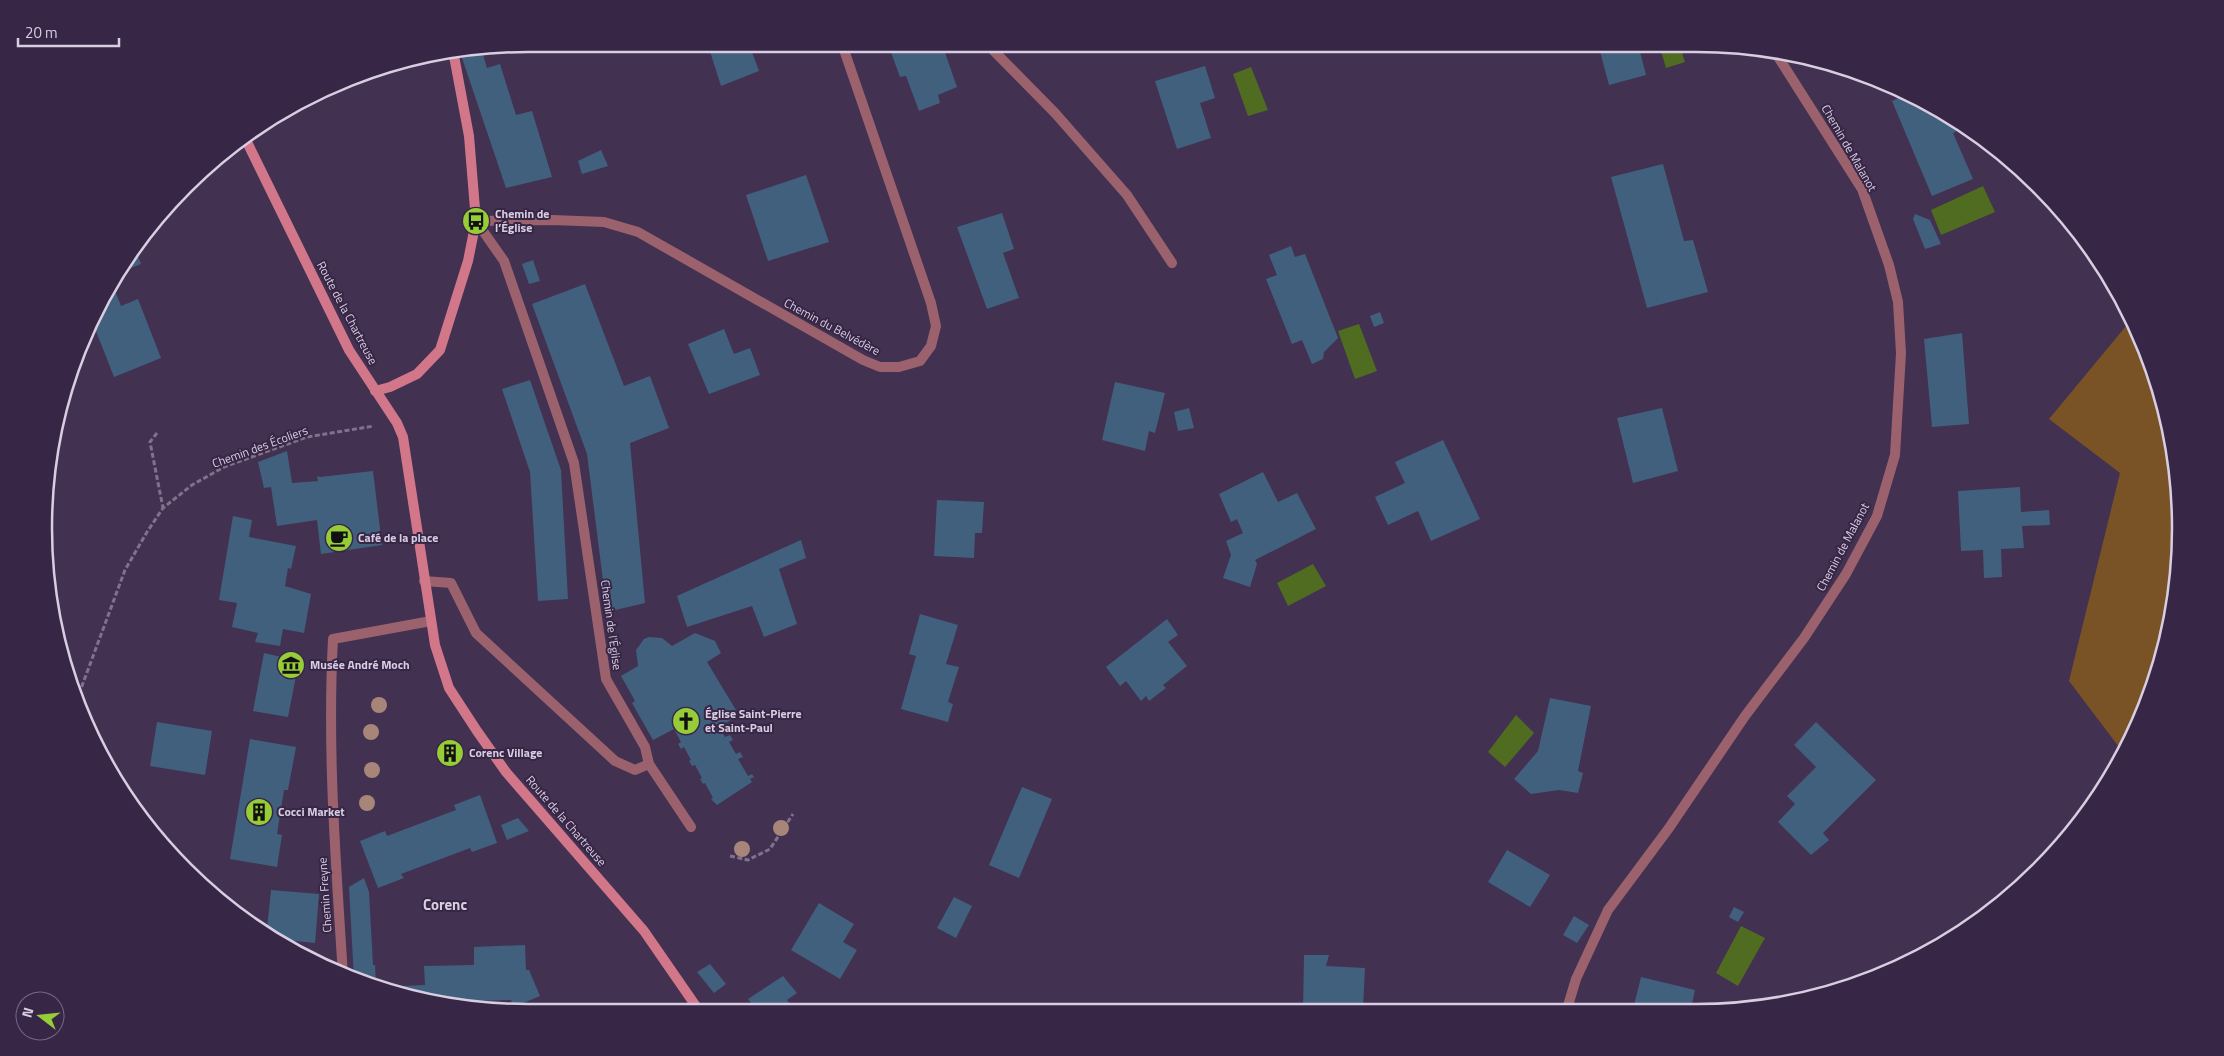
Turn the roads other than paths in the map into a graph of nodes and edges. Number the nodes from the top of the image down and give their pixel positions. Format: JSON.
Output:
{"nodes":[{"id":1,"x":845,"y":52,"type":"edge"},
{"id":2,"x":995,"y":52,"type":"edge"},
{"id":3,"x":455,"y":59,"type":"edge"},
{"id":4,"x":1780,"y":61,"type":"edge"},
{"id":5,"x":248,"y":144,"type":"edge"},
{"id":6,"x":476,"y":222,"type":"junction"},
{"id":7,"x":1172,"y":263,"type":"dead end"},
{"id":8,"x":375,"y":391,"type":"junction"},
{"id":9,"x":424,"y":582,"type":"junction"},
{"id":10,"x":431,"y":621,"type":"junction"},
{"id":11,"x":649,"y":764,"type":"junction"},
{"id":12,"x":691,"y":827,"type":"dead end"},
{"id":13,"x":342,"y":965,"type":"edge"},
{"id":14,"x":694,"y":1004,"type":"edge"},
{"id":15,"x":1568,"y":1004,"type":"edge"}],
"edges":[{"from":1,"to":6,"type":"street","name":"Chemin du Belvédère"},
{"from":2,"to":7,"type":"street"},
{"from":3,"to":6,"type":"main road"},
{"from":4,"to":15,"type":"street","name":"Chemin de Malanot"},
{"from":5,"to":8,"type":"main road","name":"Route de la Chartreuse"},
{"from":6,"to":8,"type":"main road"},
{"from":6,"to":11,"type":"street","name":"Chemin de l'Église"},
{"from":8,"to":9,"type":"main road","name":"Route de la Chartreuse"},
{"from":9,"to":10,"type":"main road","name":"Route de la Chartreuse"},
{"from":9,"to":11,"type":"street"},
{"from":10,"to":13,"type":"street","name":"Chemin Freyne"},
{"from":10,"to":14,"type":"main road","name":"Route de la Chartreuse"},
{"from":11,"to":12,"type":"street","name":"Chemin de l'Église"}]}
